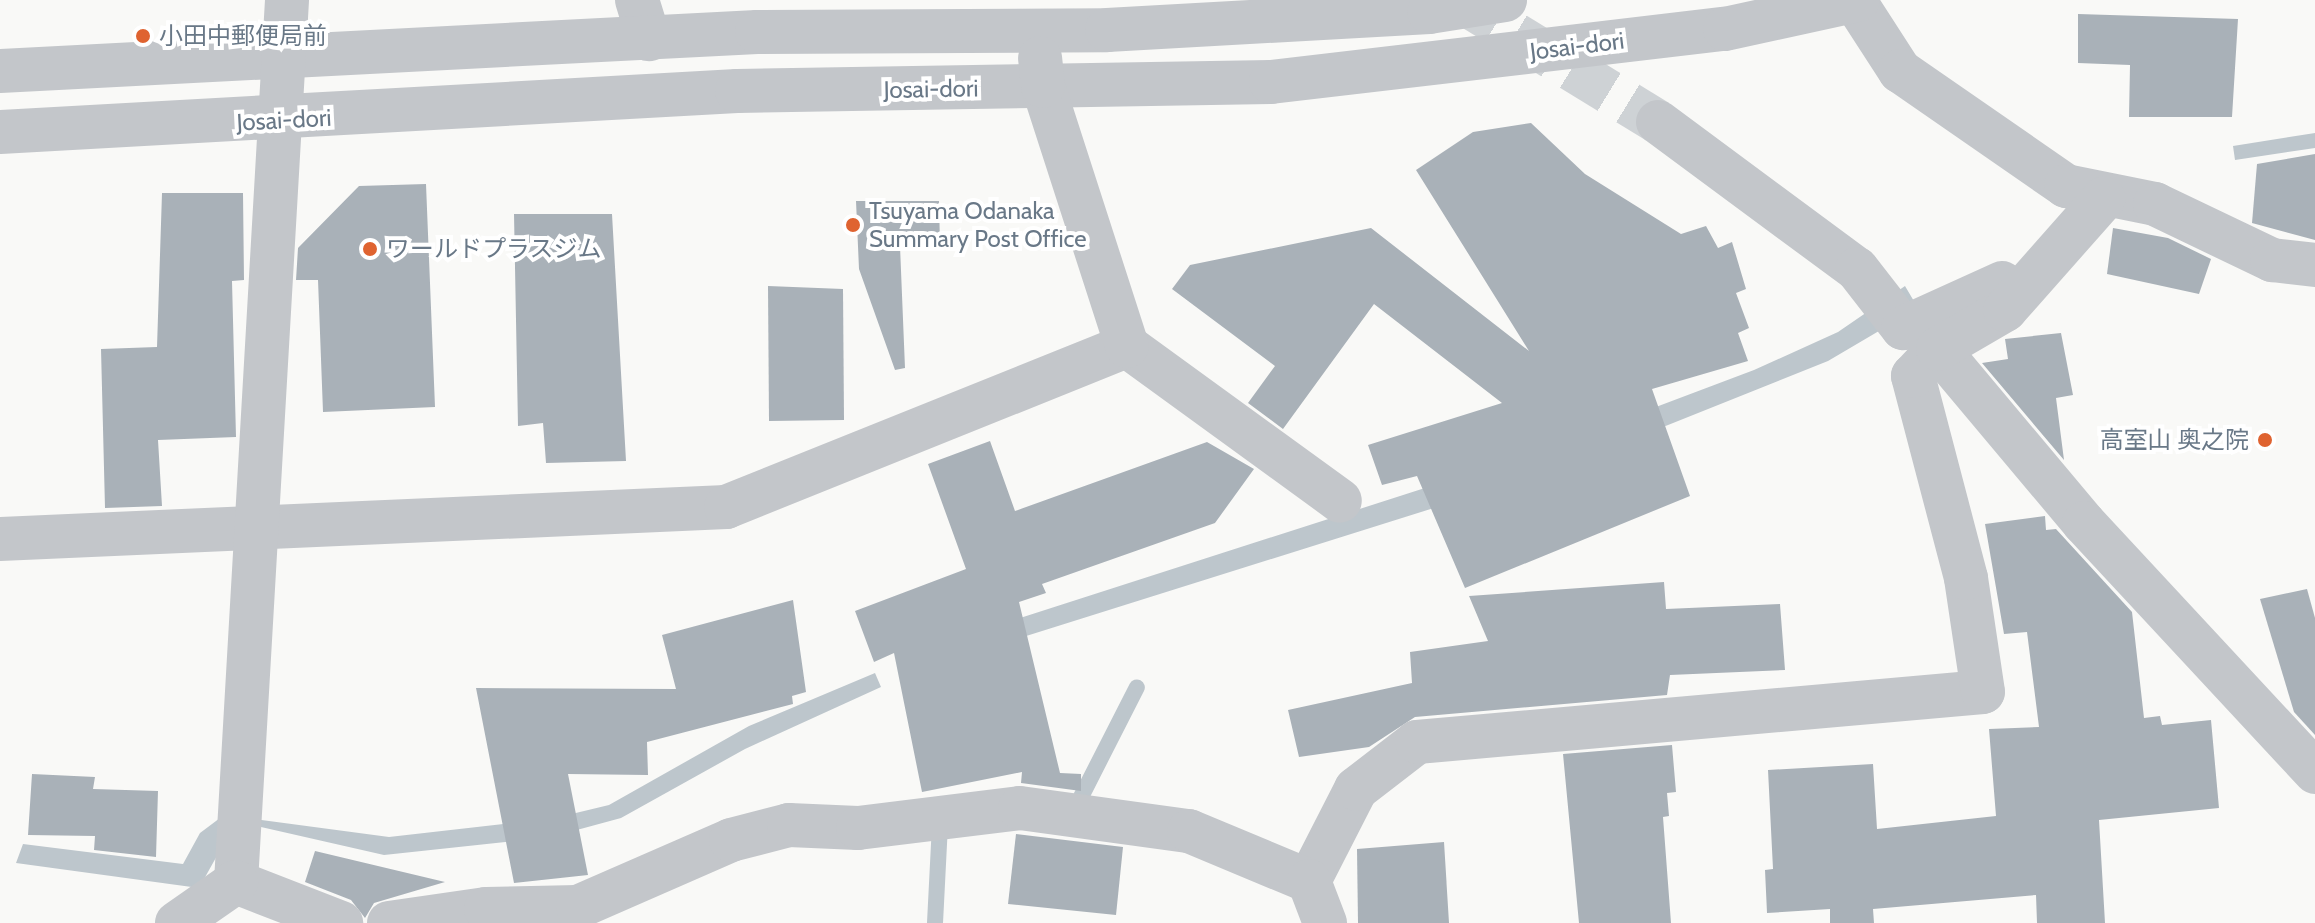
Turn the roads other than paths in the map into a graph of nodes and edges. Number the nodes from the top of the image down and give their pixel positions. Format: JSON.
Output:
{"nodes":[{"id":1,"x":287,"y":0,"type":"edge"},
{"id":2,"x":1505,"y":0,"type":"edge"},
{"id":3,"x":1855,"y":0,"type":"edge"},
{"id":4,"x":763,"y":16,"type":"edge"},
{"id":5,"x":643,"y":19,"type":"edge"},
{"id":6,"x":1038,"y":30,"type":"junction"},
{"id":7,"x":285,"y":58,"type":"junction"},
{"id":8,"x":0,"y":71,"type":"edge"},
{"id":9,"x":1043,"y":86,"type":"junction"},
{"id":10,"x":737,"y":91,"type":"junction"},
{"id":11,"x":283,"y":121,"type":"junction"},
{"id":12,"x":1658,"y":122,"type":"tunnel mouth"},
{"id":13,"x":0,"y":132,"type":"edge"},
{"id":14,"x":2104,"y":198,"type":"junction"},
{"id":15,"x":2048,"y":262,"type":"junction"},
{"id":16,"x":2315,"y":265,"type":"edge"},
{"id":17,"x":1127,"y":346,"type":"junction"},
{"id":18,"x":1938,"y":349,"type":"junction"},
{"id":19,"x":1340,"y":501,"type":"dead end"},
{"id":20,"x":257,"y":528,"type":"junction"},
{"id":21,"x":0,"y":539,"type":"edge"},
{"id":22,"x":2315,"y":772,"type":"edge"},
{"id":23,"x":1309,"y":881,"type":"junction"},
{"id":24,"x":236,"y":882,"type":"junction"},
{"id":25,"x":585,"y":915,"type":"edge"},
{"id":26,"x":177,"y":923,"type":"edge"},
{"id":27,"x":341,"y":923,"type":"edge"},
{"id":28,"x":389,"y":923,"type":"edge"},
{"id":29,"x":1325,"y":923,"type":"edge"}],
"edges":[{"from":1,"to":7,"type":"street"},
{"from":2,"to":6,"type":"street"},
{"from":3,"to":9,"type":"street","name":"Josai-dori"},
{"from":3,"to":14,"type":"street"},
{"from":4,"to":5,"type":"street"},
{"from":4,"to":6,"type":"street"},
{"from":4,"to":10,"type":"street"},
{"from":5,"to":7,"type":"street"},
{"from":6,"to":9,"type":"street"},
{"from":7,"to":8,"type":"street"},
{"from":7,"to":11,"type":"street"},
{"from":9,"to":10,"type":"street","name":"Josai-dori"},
{"from":9,"to":17,"type":"street"},
{"from":10,"to":11,"type":"street","name":"Josai-dori"},
{"from":11,"to":13,"type":"street","name":"Josai-dori"},
{"from":11,"to":20,"type":"street"},
{"from":12,"to":15,"type":"street"},
{"from":14,"to":15,"type":"street"},
{"from":14,"to":16,"type":"street"},
{"from":15,"to":18,"type":"street"},
{"from":17,"to":19,"type":"street"},
{"from":17,"to":20,"type":"street"},
{"from":18,"to":22,"type":"street"},
{"from":18,"to":23,"type":"street"},
{"from":20,"to":21,"type":"street"},
{"from":20,"to":24,"type":"street"},
{"from":23,"to":25,"type":"street"},
{"from":23,"to":29,"type":"street"},
{"from":24,"to":26,"type":"street"},
{"from":24,"to":27,"type":"street"},
{"from":25,"to":28,"type":"street"}]}
